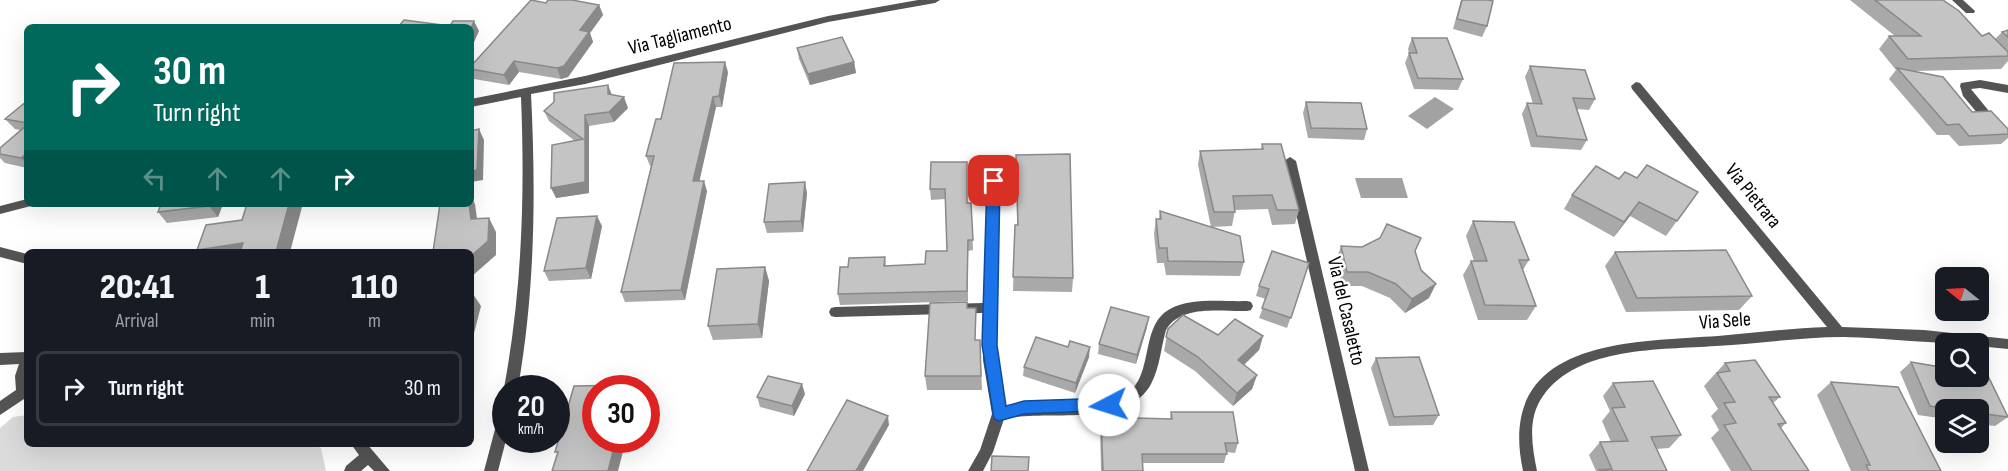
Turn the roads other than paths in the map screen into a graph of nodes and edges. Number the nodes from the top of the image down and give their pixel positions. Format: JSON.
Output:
{"nodes":[{"id":1,"x":935,"y":0,"type":"edge"},
{"id":2,"x":1957,"y":0,"type":"edge"},
{"id":3,"x":1970,"y":11,"type":"dead end"},
{"id":4,"x":1636,"y":86,"type":"dead end"},
{"id":5,"x":2008,"y":89,"type":"edge"},
{"id":6,"x":526,"y":92,"type":"junction"},
{"id":7,"x":474,"y":103,"type":"edge"},
{"id":8,"x":1993,"y":124,"type":"edge"},
{"id":9,"x":1290,"y":161,"type":"dead end"},
{"id":10,"x":994,"y":181,"type":"dead end"},
{"id":11,"x":24,"y":204,"type":"edge"},
{"id":12,"x":0,"y":210,"type":"edge"},
{"id":13,"x":0,"y":252,"type":"edge"},
{"id":14,"x":24,"y":258,"type":"edge"},
{"id":15,"x":1247,"y":306,"type":"dead end"},
{"id":16,"x":990,"y":308,"type":"junction"},
{"id":17,"x":835,"y":312,"type":"dead end"},
{"id":18,"x":1839,"y":332,"type":"junction"},
{"id":19,"x":2008,"y":344,"type":"edge"},
{"id":20,"x":0,"y":359,"type":"edge"},
{"id":21,"x":24,"y":359,"type":"edge"},
{"id":22,"x":24,"y":369,"type":"edge"},
{"id":23,"x":513,"y":375,"type":"edge"},
{"id":24,"x":24,"y":385,"type":"edge"},
{"id":25,"x":24,"y":391,"type":"edge"},
{"id":26,"x":0,"y":409,"type":"edge"},
{"id":27,"x":999,"y":414,"type":"junction"},
{"id":28,"x":361,"y":447,"type":"edge"},
{"id":29,"x":496,"y":453,"type":"edge"},
{"id":30,"x":369,"y":456,"type":"junction"},
{"id":31,"x":351,"y":471,"type":"edge"},
{"id":32,"x":383,"y":471,"type":"edge"},
{"id":33,"x":491,"y":471,"type":"edge"},
{"id":34,"x":975,"y":471,"type":"edge"},
{"id":35,"x":1362,"y":471,"type":"edge"},
{"id":36,"x":1530,"y":471,"type":"edge"}],
"edges":[{"from":1,"to":6,"type":"street","name":"Via Tagliamento"},
{"from":2,"to":3,"type":"street"},
{"from":4,"to":18,"type":"street","name":"Via Pietrara"},
{"from":5,"to":8,"type":"street"},
{"from":6,"to":7,"type":"street","name":"Via Tagliamento"},
{"from":6,"to":23,"type":"street"},
{"from":9,"to":35,"type":"street","name":"Via del Casaletto"},
{"from":10,"to":16,"type":"street"},
{"from":11,"to":12,"type":"street"},
{"from":13,"to":14,"type":"street"},
{"from":15,"to":27,"type":"street"},
{"from":16,"to":17,"type":"street"},
{"from":16,"to":27,"type":"street"},
{"from":18,"to":19,"type":"street","name":"Via Sele"},
{"from":18,"to":36,"type":"street","name":"Via Sele"},
{"from":20,"to":21,"type":"street"},
{"from":22,"to":24,"type":"street"},
{"from":25,"to":26,"type":"street"},
{"from":27,"to":34,"type":"street"},
{"from":28,"to":30,"type":"street"},
{"from":29,"to":33,"type":"street"},
{"from":30,"to":31,"type":"street"},
{"from":30,"to":32,"type":"street"}]}
